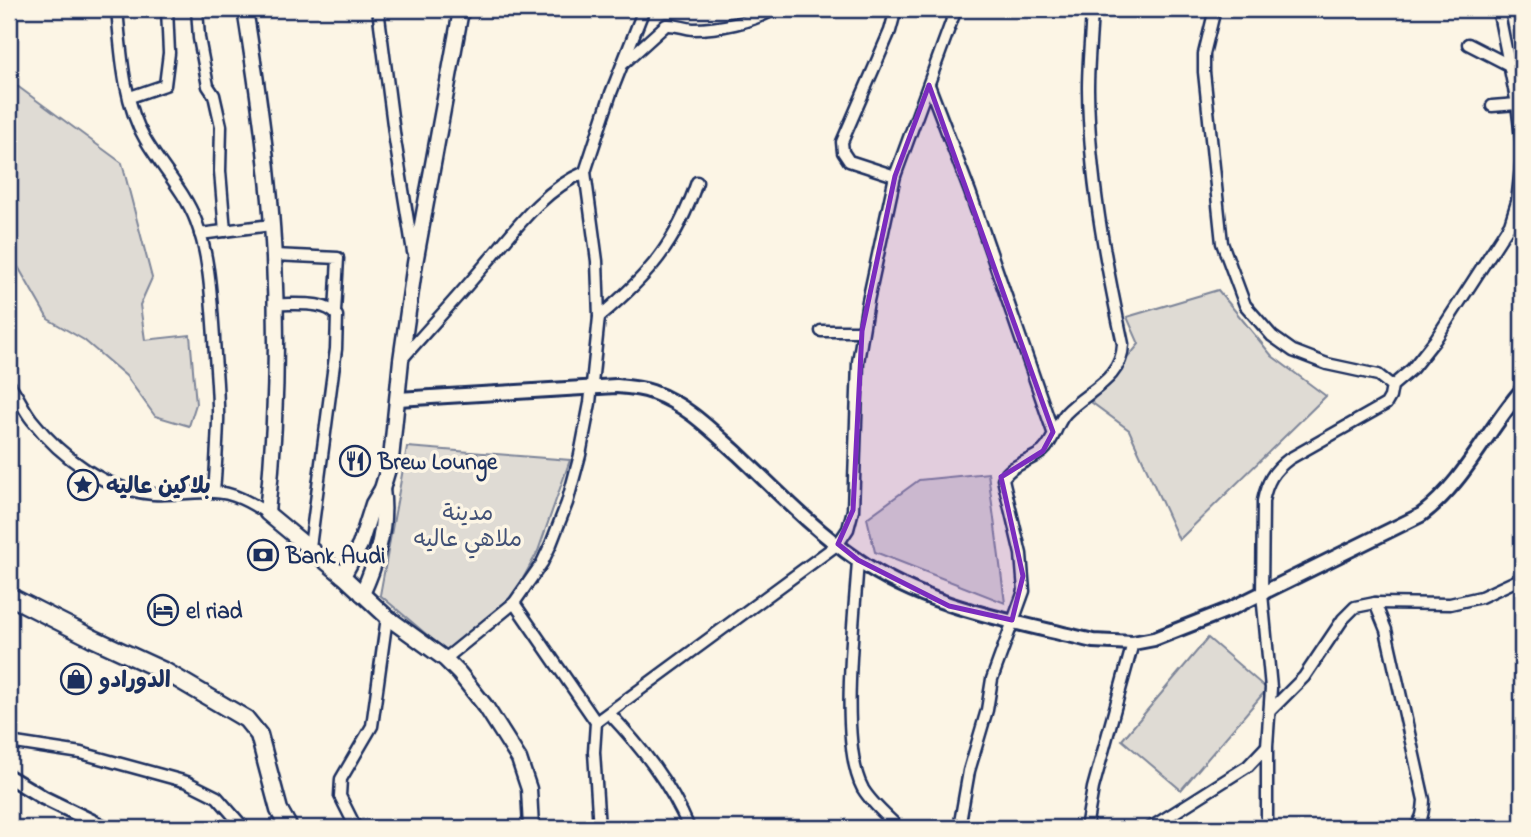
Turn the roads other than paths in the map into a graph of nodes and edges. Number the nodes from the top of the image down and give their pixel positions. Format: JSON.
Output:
{"nodes":[{"id":1,"x":117,"y":9,"type":"edge"},
{"id":2,"x":167,"y":9,"type":"edge"},
{"id":3,"x":197,"y":9,"type":"edge"},
{"id":4,"x":246,"y":9,"type":"edge"},
{"id":5,"x":378,"y":9,"type":"edge"},
{"id":6,"x":644,"y":9,"type":"edge"},
{"id":7,"x":774,"y":9,"type":"edge"},
{"id":8,"x":896,"y":9,"type":"edge"},
{"id":9,"x":956,"y":9,"type":"edge"},
{"id":10,"x":1092,"y":9,"type":"edge"},
{"id":11,"x":1215,"y":9,"type":"edge"},
{"id":12,"x":1497,"y":9,"type":"edge"},
{"id":13,"x":461,"y":11,"type":"edge"},
{"id":14,"x":1468,"y":44,"type":"dead end"},
{"id":15,"x":621,"y":65,"type":"junction"},
{"id":16,"x":1510,"y":71,"type":"junction"},
{"id":17,"x":1522,"y":83,"type":"edge"},
{"id":18,"x":929,"y":85,"type":"junction"},
{"id":19,"x":130,"y":97,"type":"junction"},
{"id":20,"x":1517,"y":104,"type":"junction"},
{"id":21,"x":1492,"y":106,"type":"dead end"},
{"id":22,"x":1522,"y":145,"type":"edge"},
{"id":23,"x":1522,"y":158,"type":"edge"},
{"id":24,"x":585,"y":172,"type":"junction"},
{"id":25,"x":895,"y":176,"type":"junction"},
{"id":26,"x":696,"y":182,"type":"dead end"},
{"id":27,"x":271,"y":225,"type":"junction"},
{"id":28,"x":225,"y":231,"type":"junction"},
{"id":29,"x":200,"y":234,"type":"junction"},
{"id":30,"x":274,"y":255,"type":"junction"},
{"id":31,"x":415,"y":263,"type":"junction"},
{"id":32,"x":276,"y":304,"type":"junction"},
{"id":33,"x":335,"y":312,"type":"junction"},
{"id":34,"x":599,"y":317,"type":"junction"},
{"id":35,"x":821,"y":331,"type":"dead end"},
{"id":36,"x":862,"y":331,"type":"junction"},
{"id":37,"x":401,"y":360,"type":"junction"},
{"id":38,"x":9,"y":384,"type":"edge"},
{"id":39,"x":592,"y":386,"type":"junction"},
{"id":40,"x":1392,"y":386,"type":"junction"},
{"id":41,"x":1522,"y":390,"type":"edge"},
{"id":42,"x":398,"y":398,"type":"junction"},
{"id":43,"x":9,"y":400,"type":"edge"},
{"id":44,"x":30,"y":418,"type":"junction"},
{"id":45,"x":1053,"y":432,"type":"junction"},
{"id":46,"x":382,"y":489,"type":"junction"},
{"id":47,"x":214,"y":492,"type":"junction"},
{"id":48,"x":267,"y":513,"type":"junction"},
{"id":49,"x":838,"y":544,"type":"junction"},
{"id":50,"x":360,"y":545,"type":"junction"},
{"id":51,"x":310,"y":547,"type":"junction"},
{"id":52,"x":377,"y":555,"type":"junction"},
{"id":53,"x":858,"y":560,"type":"junction"},
{"id":54,"x":343,"y":576,"type":"junction"},
{"id":55,"x":1522,"y":578,"type":"edge"},
{"id":56,"x":362,"y":594,"type":"junction"},
{"id":57,"x":1262,"y":594,"type":"junction"},
{"id":58,"x":9,"y":596,"type":"edge"},
{"id":59,"x":514,"y":603,"type":"junction"},
{"id":60,"x":1375,"y":603,"type":"junction"},
{"id":61,"x":387,"y":617,"type":"junction"},
{"id":62,"x":1012,"y":620,"type":"junction"},
{"id":63,"x":1133,"y":643,"type":"junction"},
{"id":64,"x":445,"y":659,"type":"junction"},
{"id":65,"x":1271,"y":710,"type":"junction"},
{"id":66,"x":608,"y":713,"type":"junction"},
{"id":67,"x":596,"y":722,"type":"junction"},
{"id":68,"x":9,"y":742,"type":"edge"},
{"id":69,"x":1267,"y":746,"type":"junction"},
{"id":70,"x":9,"y":777,"type":"edge"},
{"id":71,"x":106,"y":828,"type":"edge"},
{"id":72,"x":244,"y":828,"type":"edge"},
{"id":73,"x":289,"y":828,"type":"edge"},
{"id":74,"x":356,"y":828,"type":"edge"},
{"id":75,"x":531,"y":828,"type":"edge"},
{"id":76,"x":599,"y":828,"type":"edge"},
{"id":77,"x":689,"y":828,"type":"edge"},
{"id":78,"x":899,"y":828,"type":"edge"},
{"id":79,"x":958,"y":828,"type":"edge"},
{"id":80,"x":1086,"y":828,"type":"edge"},
{"id":81,"x":1150,"y":828,"type":"edge"},
{"id":82,"x":1267,"y":828,"type":"edge"},
{"id":83,"x":1414,"y":828,"type":"edge"}],
"edges":[{"from":1,"to":19,"type":"street"},
{"from":2,"to":19,"type":"street"},
{"from":3,"to":28,"type":"street"},
{"from":4,"to":27,"type":"main road"},
{"from":5,"to":31,"type":"street"},
{"from":6,"to":15,"type":"street"},
{"from":7,"to":15,"type":"street"},
{"from":8,"to":25,"type":"street"},
{"from":9,"to":18,"type":"street"},
{"from":10,"to":45,"type":"street"},
{"from":11,"to":40,"type":"street"},
{"from":12,"to":16,"type":"street"},
{"from":13,"to":31,"type":"main road"},
{"from":14,"to":16,"type":"street"},
{"from":15,"to":24,"type":"street"},
{"from":16,"to":17,"type":"street"},
{"from":16,"to":20,"type":"street"},
{"from":18,"to":25,"type":"street"},
{"from":18,"to":45,"type":"street"},
{"from":19,"to":29,"type":"street"},
{"from":20,"to":21,"type":"street"},
{"from":20,"to":22,"type":"street"},
{"from":23,"to":40,"type":"street"},
{"from":24,"to":34,"type":"street"},
{"from":24,"to":37,"type":"street"},
{"from":25,"to":36,"type":"street"},
{"from":26,"to":34,"type":"street"},
{"from":27,"to":28,"type":"street"},
{"from":27,"to":30,"type":"main road"},
{"from":28,"to":29,"type":"street"},
{"from":29,"to":47,"type":"street"},
{"from":30,"to":32,"type":"main road"},
{"from":30,"to":33,"type":"street"},
{"from":31,"to":37,"type":"main road"},
{"from":32,"to":33,"type":"street"},
{"from":32,"to":48,"type":"main road"},
{"from":33,"to":51,"type":"street"},
{"from":34,"to":39,"type":"street"},
{"from":35,"to":36,"type":"street"},
{"from":36,"to":49,"type":"street"},
{"from":37,"to":42,"type":"main road"},
{"from":38,"to":44,"type":"street"},
{"from":39,"to":42,"type":"street"},
{"from":39,"to":49,"type":"street"},
{"from":39,"to":59,"type":"street"},
{"from":40,"to":57,"type":"street"},
{"from":41,"to":57,"type":"street"},
{"from":42,"to":46,"type":"main road"},
{"from":43,"to":44,"type":"street"},
{"from":44,"to":47,"type":"street"},
{"from":45,"to":62,"type":"street"},
{"from":46,"to":50,"type":"main road"},
{"from":46,"to":52,"type":"main road"},
{"from":47,"to":48,"type":"street"},
{"from":48,"to":51,"type":"main road"},
{"from":49,"to":53,"type":"street"},
{"from":49,"to":66,"type":"street"},
{"from":50,"to":52,"type":"main road"},
{"from":50,"to":54,"type":"main road"},
{"from":51,"to":54,"type":"main road"},
{"from":52,"to":56,"type":"main road"},
{"from":53,"to":62,"type":"street"},
{"from":53,"to":78,"type":"street"},
{"from":54,"to":56,"type":"main road"},
{"from":55,"to":60,"type":"street"},
{"from":56,"to":61,"type":"main road"},
{"from":57,"to":63,"type":"street"},
{"from":57,"to":65,"type":"street"},
{"from":58,"to":73,"type":"main road"},
{"from":59,"to":64,"type":"street"},
{"from":59,"to":67,"type":"street"},
{"from":60,"to":65,"type":"street"},
{"from":60,"to":83,"type":"street"},
{"from":61,"to":64,"type":"main road"},
{"from":61,"to":74,"type":"street"},
{"from":62,"to":63,"type":"street"},
{"from":62,"to":79,"type":"street"},
{"from":63,"to":80,"type":"street"},
{"from":64,"to":75,"type":"main road"},
{"from":65,"to":69,"type":"street"},
{"from":66,"to":67,"type":"street"},
{"from":66,"to":77,"type":"street"},
{"from":67,"to":76,"type":"street"},
{"from":68,"to":72,"type":"street"},
{"from":69,"to":81,"type":"street"},
{"from":69,"to":82,"type":"street"},
{"from":70,"to":71,"type":"street"}]}
